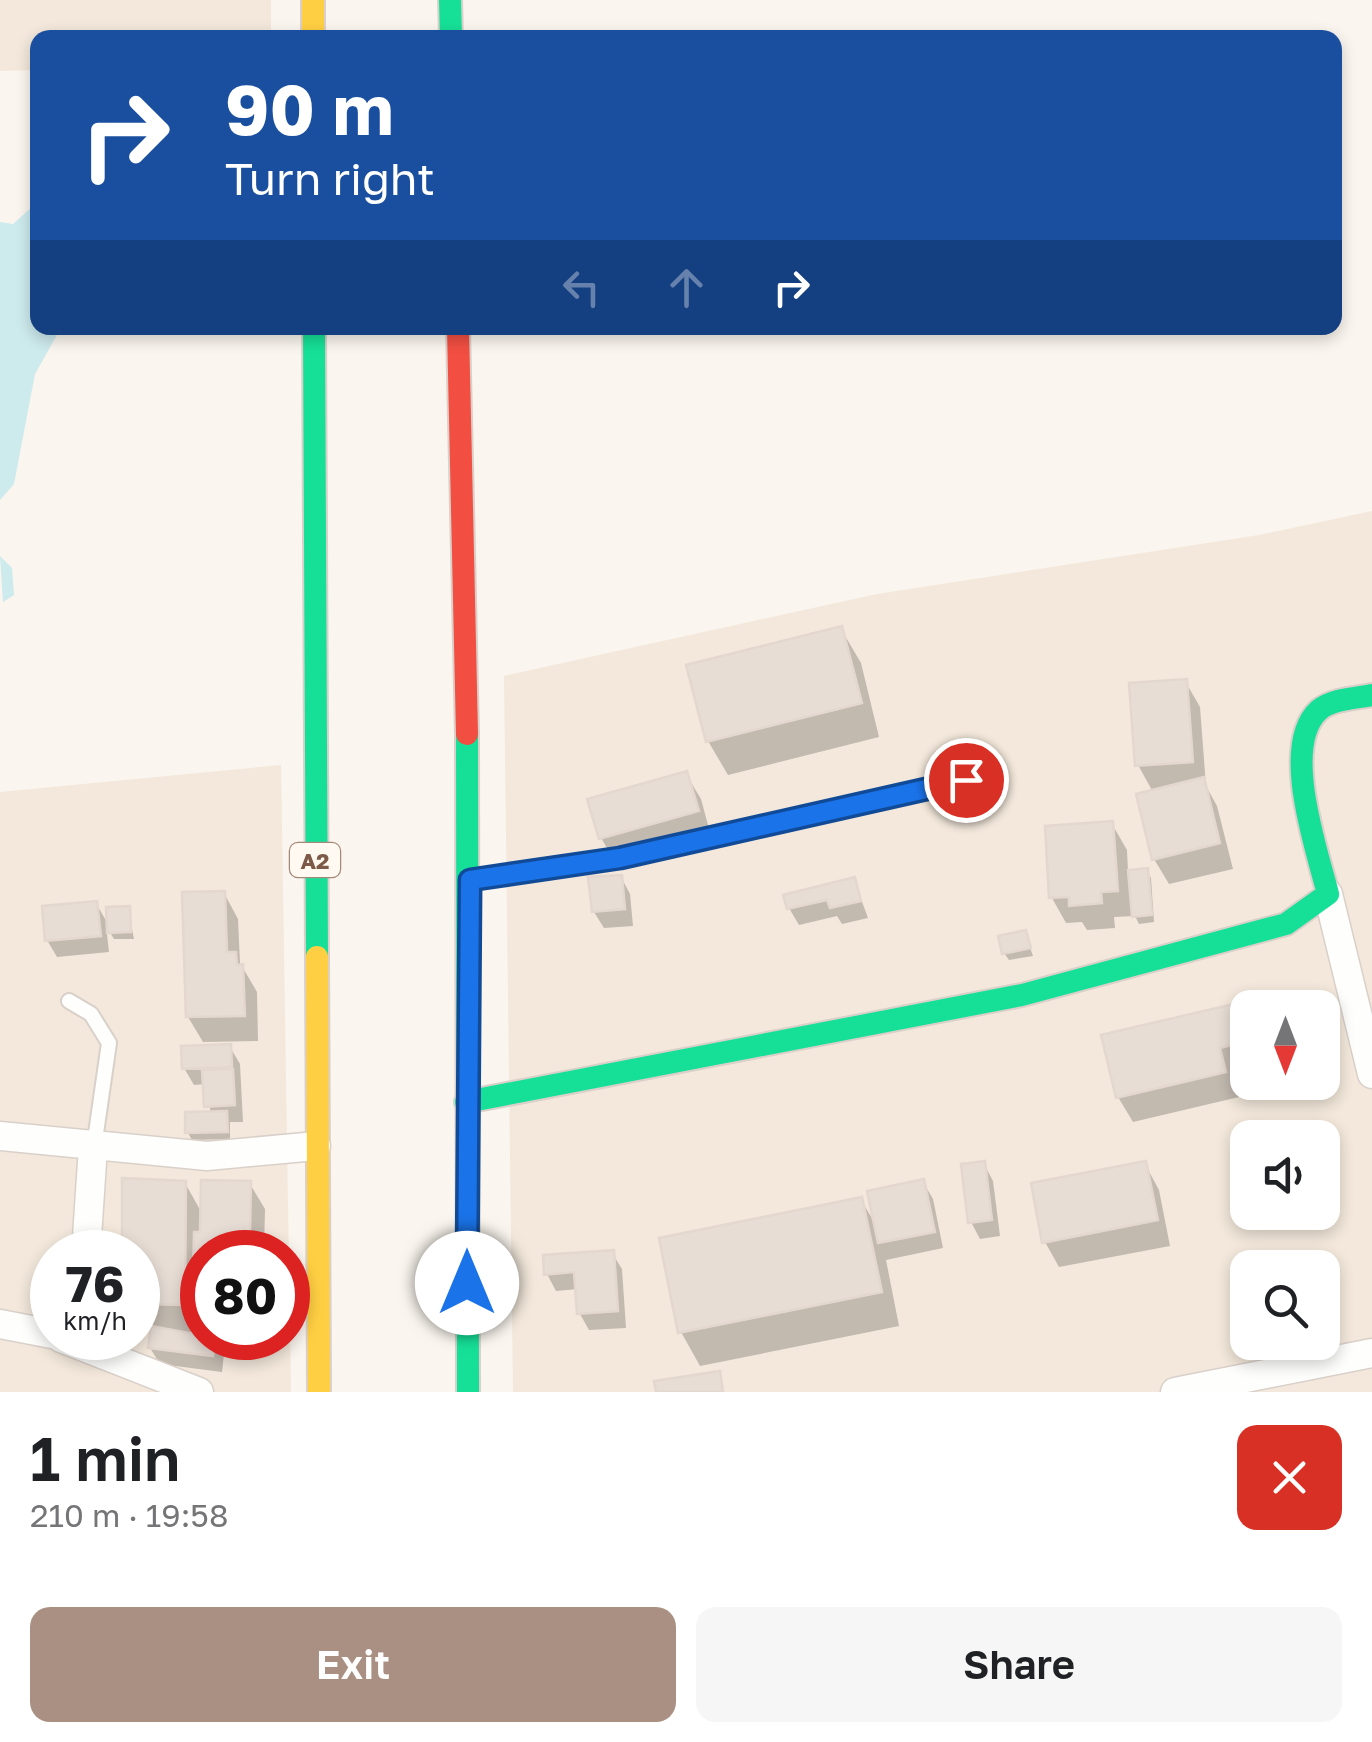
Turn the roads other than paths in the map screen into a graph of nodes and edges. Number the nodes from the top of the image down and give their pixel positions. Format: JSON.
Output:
{"nodes":[{"id":1,"x":312,"y":0,"type":"edge"},
{"id":2,"x":450,"y":0,"type":"edge"},
{"id":3,"x":313,"y":30,"type":"edge"},
{"id":4,"x":451,"y":30,"type":"edge"},
{"id":5,"x":314,"y":335,"type":"edge"},
{"id":6,"x":458,"y":335,"type":"edge"},
{"id":7,"x":1372,"y":695,"type":"edge"},
{"id":8,"x":966,"y":780,"type":"dead end"},
{"id":9,"x":470,"y":880,"type":"junction"},
{"id":10,"x":1328,"y":894,"type":"junction"},
{"id":11,"x":69,"y":1001,"type":"dead end"},
{"id":12,"x":1372,"y":1074,"type":"edge"},
{"id":13,"x":466,"y":1102,"type":"junction"},
{"id":14,"x":0,"y":1136,"type":"edge"},
{"id":15,"x":316,"y":1146,"type":"junction"},
{"id":16,"x":94,"y":1148,"type":"junction"},
{"id":17,"x":88,"y":1230,"type":"edge"},
{"id":18,"x":0,"y":1324,"type":"edge"},
{"id":19,"x":30,"y":1330,"type":"edge"},
{"id":20,"x":1372,"y":1353,"type":"edge"},
{"id":21,"x":121,"y":1360,"type":"edge"},
{"id":22,"x":199,"y":1392,"type":"edge"},
{"id":23,"x":319,"y":1392,"type":"edge"},
{"id":24,"x":468,"y":1392,"type":"edge"},
{"id":25,"x":1176,"y":1392,"type":"edge"}],
"edges":[{"from":1,"to":3,"type":"main road"},
{"from":2,"to":4,"type":"main road"},
{"from":5,"to":15,"type":"main road","number":"A2"},
{"from":6,"to":9,"type":"main road"},
{"from":7,"to":10,"type":"main road"},
{"from":8,"to":9,"type":"lane"},
{"from":9,"to":13,"type":"main road"},
{"from":10,"to":12,"type":"street"},
{"from":10,"to":13,"type":"main road"},
{"from":11,"to":16,"type":"lane"},
{"from":13,"to":24,"type":"main road"},
{"from":14,"to":16,"type":"street"},
{"from":15,"to":16,"type":"street"},
{"from":15,"to":23,"type":"main road","number":"A2"},
{"from":16,"to":17,"type":"street"},
{"from":18,"to":19,"type":"street"},
{"from":20,"to":25,"type":"street"},
{"from":21,"to":22,"type":"street"}]}
